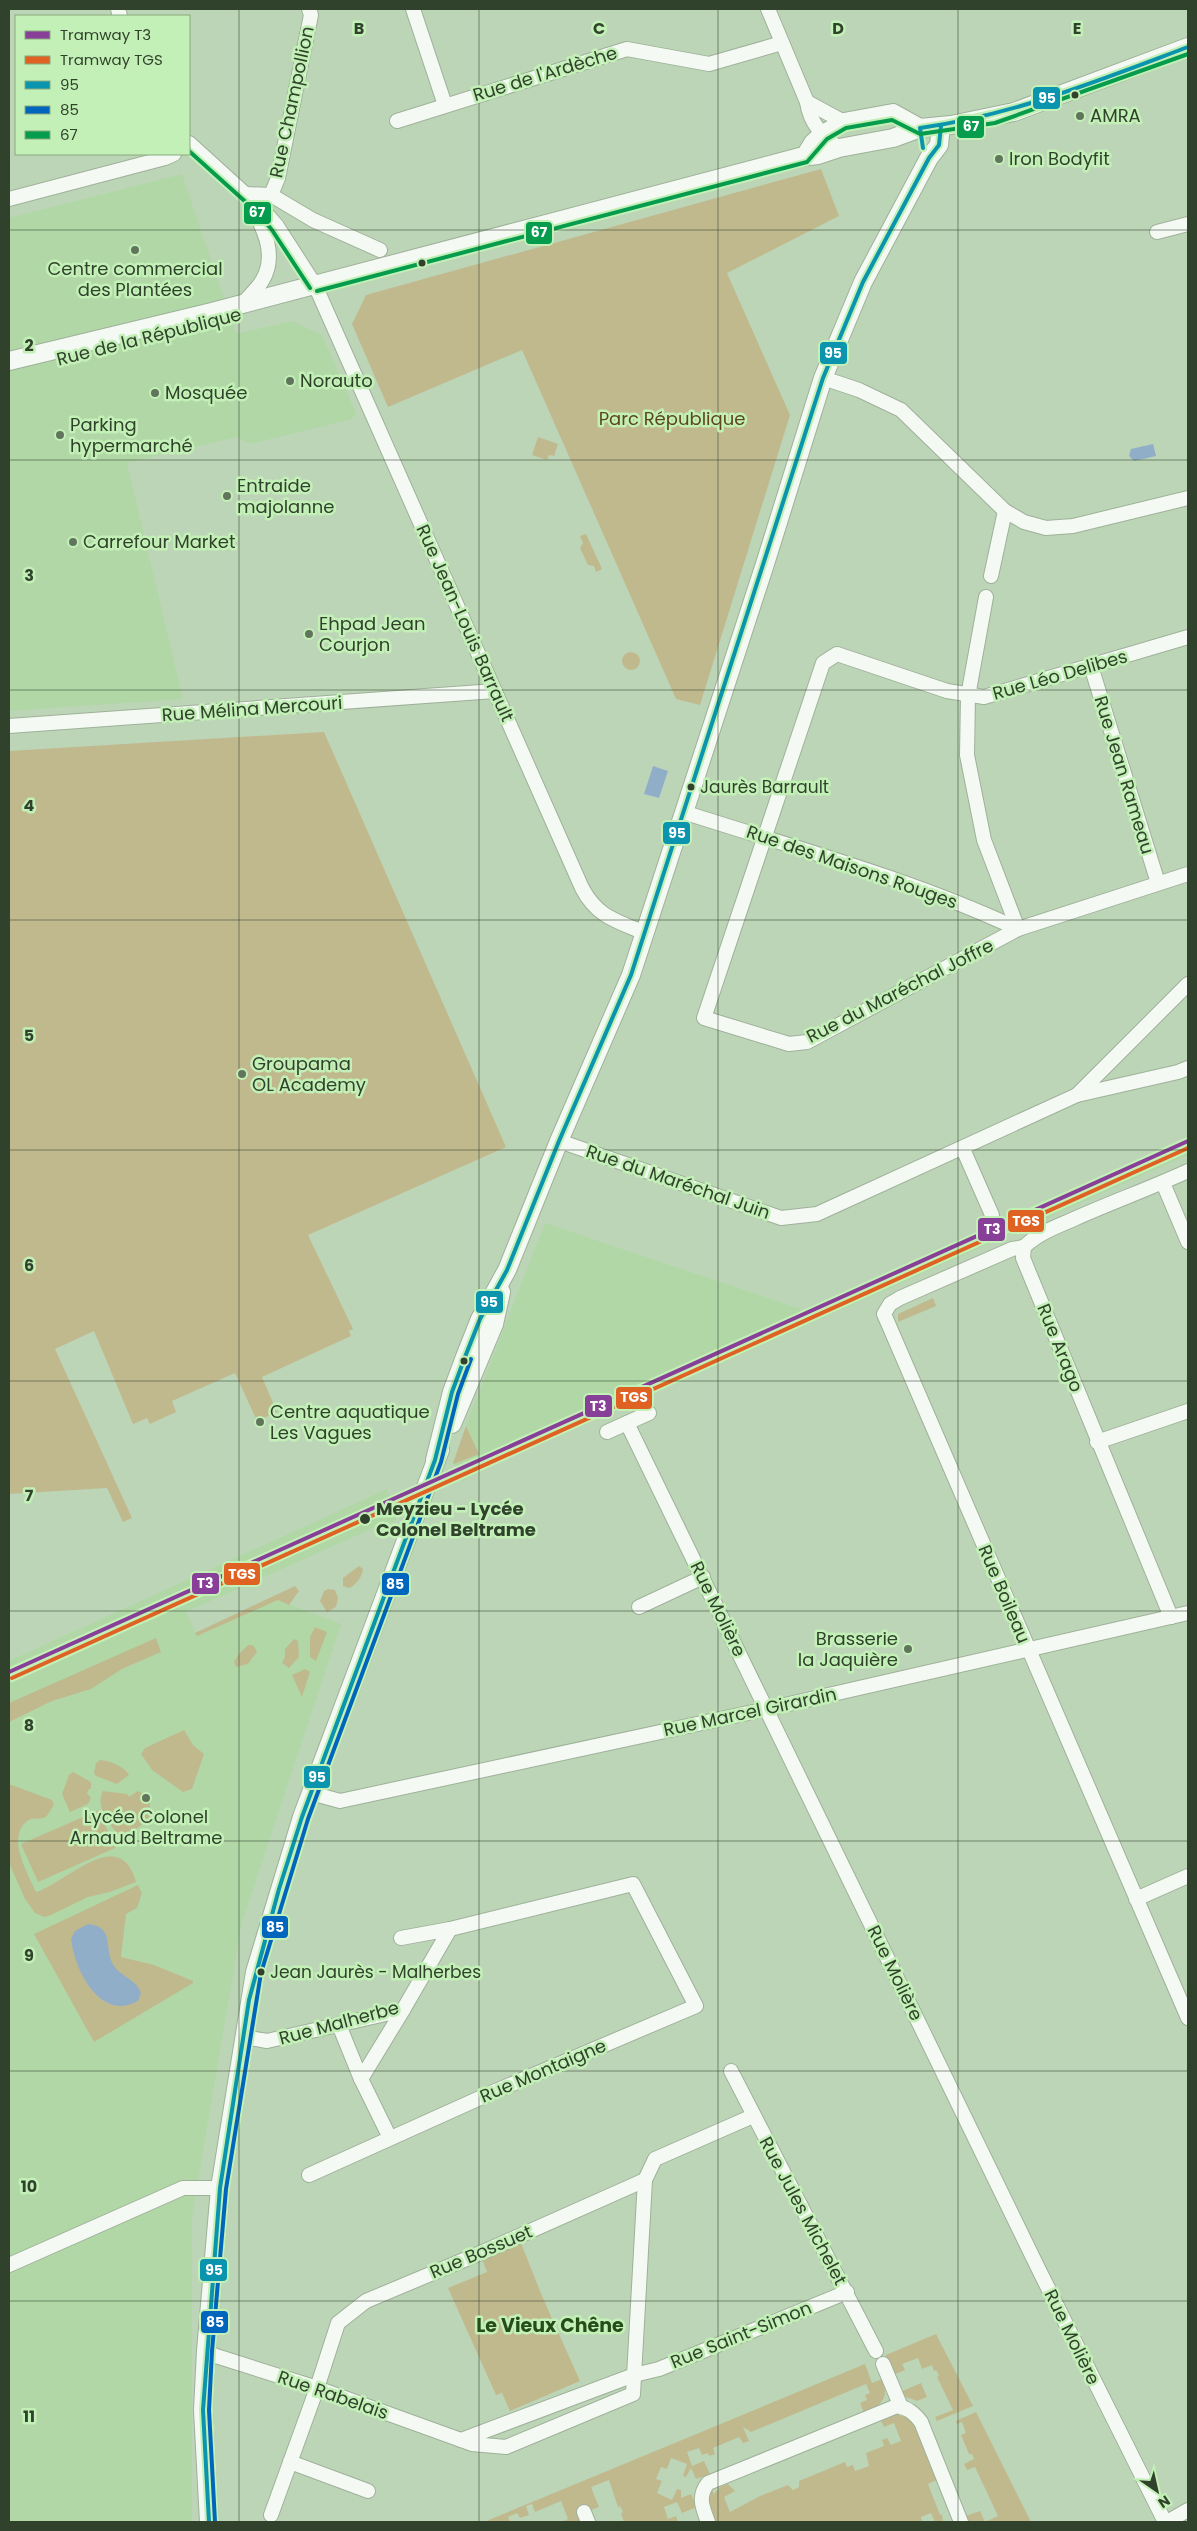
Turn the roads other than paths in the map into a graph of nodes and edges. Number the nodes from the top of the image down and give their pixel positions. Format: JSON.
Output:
{"nodes":[{"id":1,"x":309,"y":9,"type":"edge"},
{"id":2,"x":413,"y":9,"type":"edge"},
{"id":3,"x":768,"y":9,"type":"edge"},
{"id":4,"x":782,"y":43,"type":"junction"},
{"id":5,"x":1188,"y":47,"type":"edge"},
{"id":6,"x":807,"y":102,"type":"junction"},
{"id":7,"x":445,"y":105,"type":"junction"},
{"id":8,"x":891,"y":114,"type":"junction"},
{"id":9,"x":397,"y":121,"type":"dead end"},
{"id":10,"x":844,"y":122,"type":"junction"},
{"id":11,"x":941,"y":126,"type":"junction"},
{"id":12,"x":920,"y":128,"type":"junction"},
{"id":13,"x":822,"y":134,"type":"junction"},
{"id":14,"x":893,"y":138,"type":"junction"},
{"id":15,"x":190,"y":145,"type":"edge"},
{"id":16,"x":839,"y":148,"type":"junction"},
{"id":17,"x":172,"y":155,"type":"edge"},
{"id":18,"x":805,"y":156,"type":"junction"},
{"id":19,"x":929,"y":158,"type":"junction"},
{"id":20,"x":246,"y":194,"type":"junction"},
{"id":21,"x":271,"y":195,"type":"junction"},
{"id":22,"x":9,"y":199,"type":"edge"},
{"id":23,"x":1188,"y":224,"type":"edge"},
{"id":24,"x":1157,"y":232,"type":"dead end"},
{"id":25,"x":380,"y":250,"type":"dead end"},
{"id":26,"x":316,"y":285,"type":"junction"},
{"id":27,"x":242,"y":304,"type":"junction"},
{"id":28,"x":9,"y":360,"type":"edge"},
{"id":29,"x":9,"y":372,"type":"edge"},
{"id":30,"x":823,"y":378,"type":"junction"},
{"id":31,"x":1188,"y":498,"type":"edge"},
{"id":32,"x":1005,"y":512,"type":"junction"},
{"id":33,"x":991,"y":576,"type":"dead end"},
{"id":34,"x":986,"y":597,"type":"dead end"},
{"id":35,"x":1188,"y":636,"type":"edge"},
{"id":36,"x":1091,"y":666,"type":"junction"},
{"id":37,"x":495,"y":691,"type":"junction"},
{"id":38,"x":968,"y":696,"type":"junction"},
{"id":39,"x":9,"y":726,"type":"edge"},
{"id":40,"x":683,"y":812,"type":"junction"},
{"id":41,"x":766,"y":838,"type":"junction"},
{"id":42,"x":1188,"y":874,"type":"edge"},
{"id":43,"x":1158,"y":884,"type":"junction"},
{"id":44,"x":1018,"y":929,"type":"junction"},
{"id":45,"x":645,"y":932,"type":"junction"},
{"id":46,"x":1188,"y":984,"type":"edge"},
{"id":47,"x":1188,"y":1068,"type":"edge"},
{"id":48,"x":1076,"y":1095,"type":"junction"},
{"id":49,"x":559,"y":1141,"type":"junction"},
{"id":50,"x":963,"y":1149,"type":"junction"},
{"id":51,"x":1188,"y":1171,"type":"edge"},
{"id":52,"x":1163,"y":1183,"type":"junction"},
{"id":53,"x":992,"y":1215,"type":"dead end"},
{"id":54,"x":1188,"y":1242,"type":"edge"},
{"id":55,"x":1024,"y":1247,"type":"junction"},
{"id":56,"x":1188,"y":1411,"type":"edge"},
{"id":57,"x":649,"y":1413,"type":"dead end"},
{"id":58,"x":627,"y":1423,"type":"junction"},
{"id":59,"x":607,"y":1432,"type":"dead end"},
{"id":60,"x":1097,"y":1442,"type":"junction"},
{"id":61,"x":703,"y":1576,"type":"junction"},
{"id":62,"x":639,"y":1607,"type":"dead end"},
{"id":63,"x":1188,"y":1613,"type":"edge"},
{"id":64,"x":1171,"y":1617,"type":"junction"},
{"id":65,"x":1029,"y":1650,"type":"junction"},
{"id":66,"x":767,"y":1709,"type":"junction"},
{"id":67,"x":311,"y":1793,"type":"junction"},
{"id":68,"x":1188,"y":1876,"type":"edge"},
{"id":69,"x":1136,"y":1898,"type":"junction"},
{"id":70,"x":450,"y":1929,"type":"junction"},
{"id":71,"x":401,"y":1938,"type":"dead end"},
{"id":72,"x":403,"y":2010,"type":"junction"},
{"id":73,"x":1188,"y":2018,"type":"edge"},
{"id":74,"x":339,"y":2025,"type":"junction"},
{"id":75,"x":244,"y":2037,"type":"junction"},
{"id":76,"x":731,"y":2071,"type":"dead end"},
{"id":77,"x":361,"y":2079,"type":"junction"},
{"id":78,"x":752,"y":2116,"type":"junction"},
{"id":79,"x":390,"y":2138,"type":"junction"},
{"id":80,"x":309,"y":2175,"type":"dead end"},
{"id":81,"x":645,"y":2180,"type":"junction"},
{"id":82,"x":220,"y":2188,"type":"junction"},
{"id":83,"x":9,"y":2265,"type":"edge"},
{"id":84,"x":847,"y":2292,"type":"junction"},
{"id":85,"x":876,"y":2350,"type":"dead end"},
{"id":86,"x":206,"y":2351,"type":"junction"},
{"id":87,"x":883,"y":2364,"type":"dead end"},
{"id":88,"x":634,"y":2375,"type":"junction"},
{"id":89,"x":317,"y":2388,"type":"junction"},
{"id":90,"x":901,"y":2407,"type":"junction"},
{"id":91,"x":461,"y":2440,"type":"junction"},
{"id":92,"x":290,"y":2462,"type":"junction"},
{"id":93,"x":368,"y":2491,"type":"dead end"},
{"id":94,"x":1188,"y":2510,"type":"edge"},
{"id":95,"x":271,"y":2515,"type":"dead end"},
{"id":96,"x":209,"y":2522,"type":"edge"},
{"id":97,"x":708,"y":2522,"type":"edge"},
{"id":98,"x":961,"y":2522,"type":"edge"},
{"id":99,"x":1166,"y":2522,"type":"edge"}],
"edges":[{"from":1,"to":21,"type":"street","name":"Rue Champollion"},
{"from":2,"to":7,"type":"street"},
{"from":3,"to":4,"type":"street"},
{"from":4,"to":6,"type":"street"},
{"from":4,"to":7,"type":"street","name":"Rue de l'Ardèche"},
{"from":5,"to":11,"type":"main road","name":"Rue de la République"},
{"from":6,"to":10,"type":"street"},
{"from":6,"to":13,"type":"street"},
{"from":7,"to":9,"type":"street","name":"Rue de l'Ardèche"},
{"from":8,"to":10,"type":"main road"},
{"from":8,"to":12,"type":"main road"},
{"from":8,"to":14,"type":"main road"},
{"from":10,"to":13,"type":"main road"},
{"from":11,"to":12,"type":"main road","name":"Rue de la République"},
{"from":11,"to":19,"type":"main road"},
{"from":12,"to":14,"type":"main road","name":"Rue de la République"},
{"from":12,"to":19,"type":"main road"},
{"from":13,"to":16,"type":"street"},
{"from":13,"to":18,"type":"main road"},
{"from":14,"to":16,"type":"main road","name":"Rue de la République"},
{"from":15,"to":20,"type":"street","name":"Rue Jean-Louis Barrault"},
{"from":16,"to":18,"type":"main road","name":"Rue de la République"},
{"from":17,"to":22,"type":"street"},
{"from":18,"to":26,"type":"main road","name":"Rue de la République"},
{"from":19,"to":30,"type":"main road"},
{"from":20,"to":21,"type":"street"},
{"from":20,"to":26,"type":"street","name":"Rue Jean-Louis Barrault"},
{"from":20,"to":27,"type":"street"},
{"from":21,"to":25,"type":"street"},
{"from":23,"to":24,"type":"street"},
{"from":26,"to":27,"type":"main road","name":"Rue de la République"},
{"from":26,"to":29,"type":"main road","name":"Rue de la République"},
{"from":26,"to":37,"type":"street","name":"Rue Jean-Louis Barrault"},
{"from":27,"to":28,"type":"main road","name":"Rue de la République"},
{"from":30,"to":32,"type":"street"},
{"from":30,"to":40,"type":"main road"},
{"from":31,"to":32,"type":"street"},
{"from":32,"to":33,"type":"street"},
{"from":34,"to":38,"type":"street"},
{"from":35,"to":36,"type":"street","name":"Rue Léo Delibes"},
{"from":36,"to":38,"type":"street","name":"Rue Léo Delibes"},
{"from":36,"to":43,"type":"street","name":"Rue Jean Rameau"},
{"from":37,"to":39,"type":"street","name":"Rue Mélina Mercouri"},
{"from":37,"to":45,"type":"street","name":"Rue Jean-Louis Barrault"},
{"from":38,"to":41,"type":"street","name":"Rue Léo Delibes"},
{"from":38,"to":44,"type":"street"},
{"from":40,"to":41,"type":"street","name":"Rue des Maisons Rouges"},
{"from":40,"to":45,"type":"main road"},
{"from":41,"to":44,"type":"street","name":"Rue des Maisons Rouges"},
{"from":41,"to":44,"type":"street","name":"Rue du Maréchal Joffre"},
{"from":42,"to":43,"type":"street","name":"Rue du Maréchal Joffre"},
{"from":43,"to":44,"type":"street","name":"Rue du Maréchal Joffre"},
{"from":45,"to":49,"type":"main road"},
{"from":46,"to":48,"type":"street","name":"Rue du Maréchal Juin"},
{"from":47,"to":48,"type":"street"},
{"from":48,"to":50,"type":"street","name":"Rue du Maréchal Juin"},
{"from":49,"to":50,"type":"street","name":"Rue du Maréchal Juin"},
{"from":49,"to":67,"type":"main road"},
{"from":50,"to":53,"type":"street"},
{"from":51,"to":52,"type":"street"},
{"from":52,"to":54,"type":"street"},
{"from":52,"to":55,"type":"street"},
{"from":55,"to":60,"type":"street","name":"Rue Arago"},
{"from":55,"to":65,"type":"street","name":"Rue Boileau"},
{"from":56,"to":60,"type":"street"},
{"from":57,"to":58,"type":"street"},
{"from":58,"to":59,"type":"street"},
{"from":58,"to":61,"type":"street","name":"Rue Molière"},
{"from":60,"to":64,"type":"street","name":"Rue Arago"},
{"from":61,"to":62,"type":"street"},
{"from":61,"to":66,"type":"street","name":"Rue Molière"},
{"from":63,"to":64,"type":"street","name":"Rue Marcel Girardin"},
{"from":64,"to":65,"type":"street","name":"Rue Marcel Girardin"},
{"from":65,"to":66,"type":"street","name":"Rue Marcel Girardin"},
{"from":65,"to":69,"type":"street","name":"Rue Boileau"},
{"from":66,"to":67,"type":"street","name":"Rue Marcel Girardin"},
{"from":66,"to":99,"type":"street","name":"Rue Molière"},
{"from":67,"to":75,"type":"main road"},
{"from":68,"to":69,"type":"street"},
{"from":69,"to":73,"type":"street","name":"Rue Boileau"},
{"from":70,"to":71,"type":"street"},
{"from":70,"to":72,"type":"street","name":"Rue Malherbe"},
{"from":70,"to":79,"type":"street","name":"Rue Montaigne"},
{"from":72,"to":74,"type":"street","name":"Rue Malherbe"},
{"from":72,"to":77,"type":"street"},
{"from":74,"to":75,"type":"street","name":"Rue Malherbe"},
{"from":74,"to":77,"type":"street"},
{"from":75,"to":82,"type":"main road"},
{"from":76,"to":78,"type":"street","name":"Rue Jules Michelet"},
{"from":77,"to":79,"type":"street"},
{"from":78,"to":81,"type":"street"},
{"from":78,"to":84,"type":"street","name":"Rue Jules Michelet"},
{"from":79,"to":80,"type":"street","name":"Rue Montaigne"},
{"from":81,"to":88,"type":"street","name":"Rue Rabelais"},
{"from":81,"to":89,"type":"street","name":"Rue Bossuet"},
{"from":82,"to":83,"type":"street"},
{"from":82,"to":86,"type":"main road"},
{"from":84,"to":85,"type":"street","name":"Rue Jules Michelet"},
{"from":84,"to":88,"type":"street","name":"Rue Saint-Simon"},
{"from":86,"to":89,"type":"street","name":"Rue Rabelais"},
{"from":86,"to":96,"type":"main road"},
{"from":87,"to":90,"type":"street"},
{"from":88,"to":91,"type":"street"},
{"from":88,"to":91,"type":"street","name":"Rue Rabelais"},
{"from":89,"to":91,"type":"street","name":"Rue Rabelais"},
{"from":89,"to":92,"type":"street","name":"Rue Bossuet"},
{"from":90,"to":97,"type":"street"},
{"from":90,"to":98,"type":"street"},
{"from":92,"to":93,"type":"street"},
{"from":92,"to":95,"type":"street","name":"Rue Bossuet"},
{"from":94,"to":99,"type":"street"}]}
